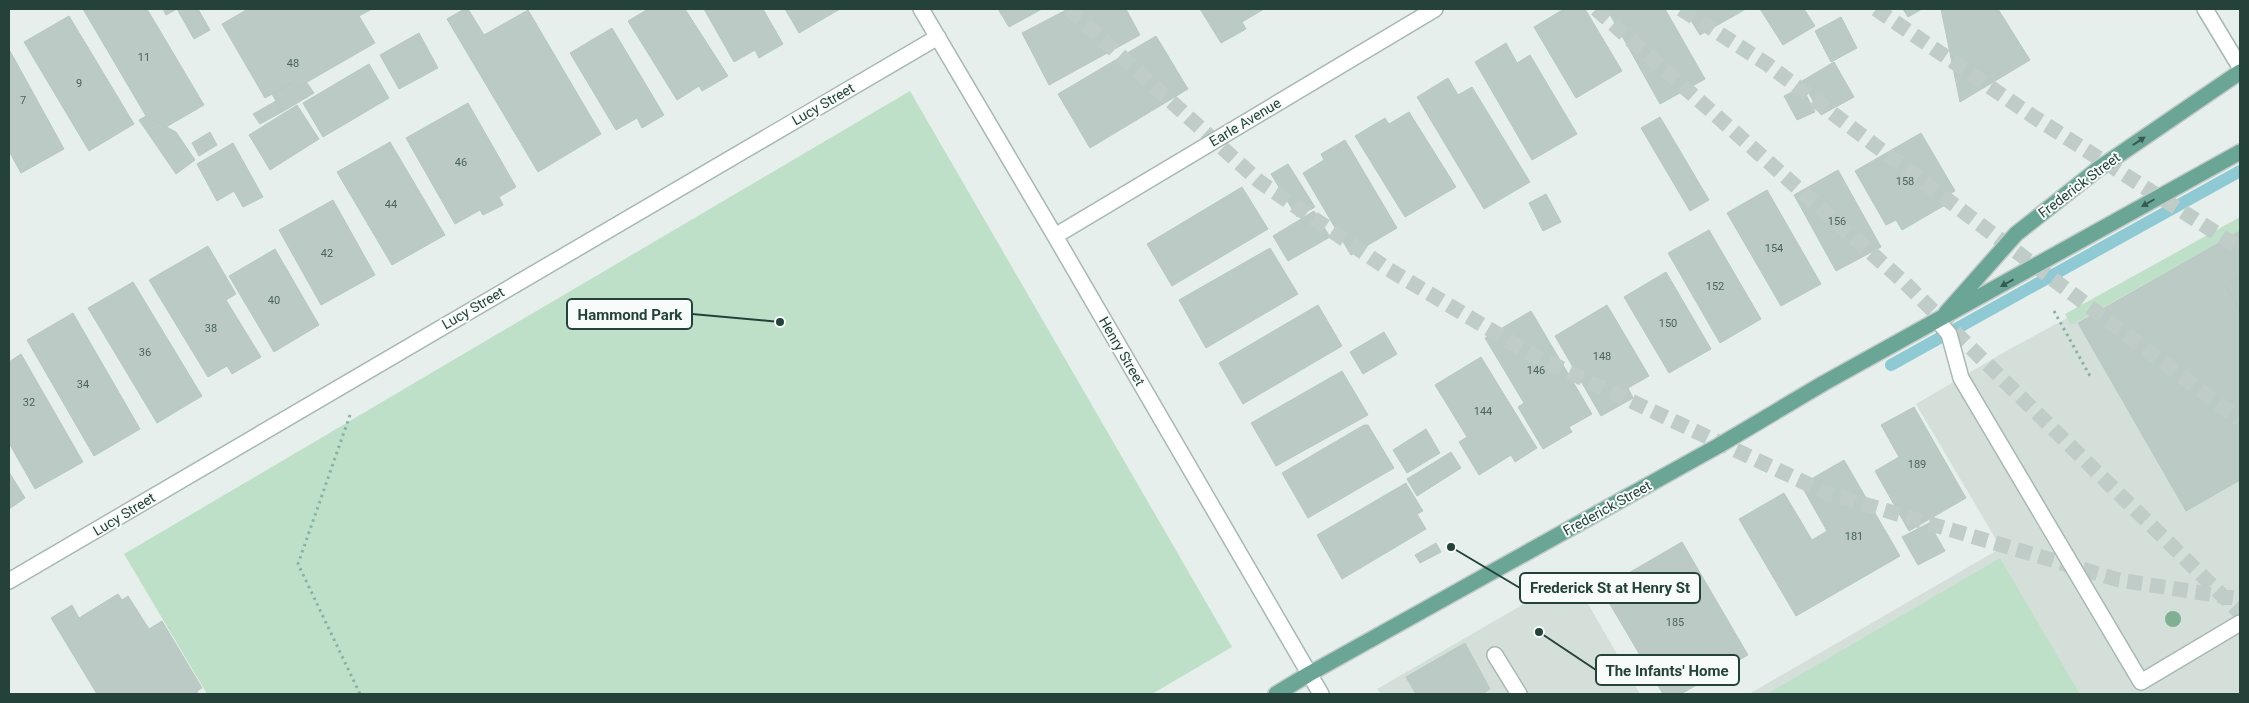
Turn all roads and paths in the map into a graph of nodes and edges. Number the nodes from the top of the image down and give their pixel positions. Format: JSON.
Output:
{"nodes":[{"id":1,"x":921,"y":9,"type":"edge"},
{"id":2,"x":1435,"y":9,"type":"edge"},
{"id":3,"x":2205,"y":9,"type":"edge"},
{"id":4,"x":938,"y":37,"type":"junction"},
{"id":5,"x":2240,"y":67,"type":"edge"},
{"id":6,"x":2240,"y":72,"type":"edge"},
{"id":7,"x":2237,"y":156,"type":"edge"},
{"id":8,"x":1055,"y":236,"type":"junction"},
{"id":9,"x":2054,"y":311,"type":"dead end"},
{"id":10,"x":1938,"y":321,"type":"junction"},
{"id":11,"x":365,"y":371,"type":"junction"},
{"id":12,"x":2090,"y":376,"type":"dead end"},
{"id":13,"x":9,"y":581,"type":"edge"},
{"id":14,"x":2240,"y":623,"type":"edge"},
{"id":15,"x":1495,"y":655,"type":"dead end"},
{"id":16,"x":1309,"y":674,"type":"junction"},
{"id":17,"x":360,"y":694,"type":"edge"},
{"id":18,"x":1276,"y":694,"type":"edge"},
{"id":19,"x":1321,"y":694,"type":"edge"},
{"id":20,"x":1519,"y":694,"type":"edge"}],
"edges":[{"from":1,"to":4,"type":"street","name":"Henry Street"},
{"from":2,"to":8,"type":"street","name":"Earle Avenue"},
{"from":3,"to":5,"type":"street"},
{"from":4,"to":8,"type":"street","name":"Henry Street"},
{"from":4,"to":11,"type":"street","name":"Lucy Street"},
{"from":10,"to":6,"type":"main road","name":"Frederick Street","one_way":true},
{"from":7,"to":10,"type":"main road","name":"Frederick Street","one_way":true},
{"from":8,"to":16,"type":"street","name":"Henry Street"},
{"from":9,"to":12,"type":"path"},
{"from":10,"to":14,"type":"street"},
{"from":10,"to":16,"type":"main road","name":"Frederick Street"},
{"from":11,"to":13,"type":"street","name":"Lucy Street"},
{"from":11,"to":17,"type":"path"},
{"from":15,"to":20,"type":"street"},
{"from":16,"to":18,"type":"main road","name":"Frederick Street"},
{"from":16,"to":19,"type":"street","name":"Henry Street"}]}
